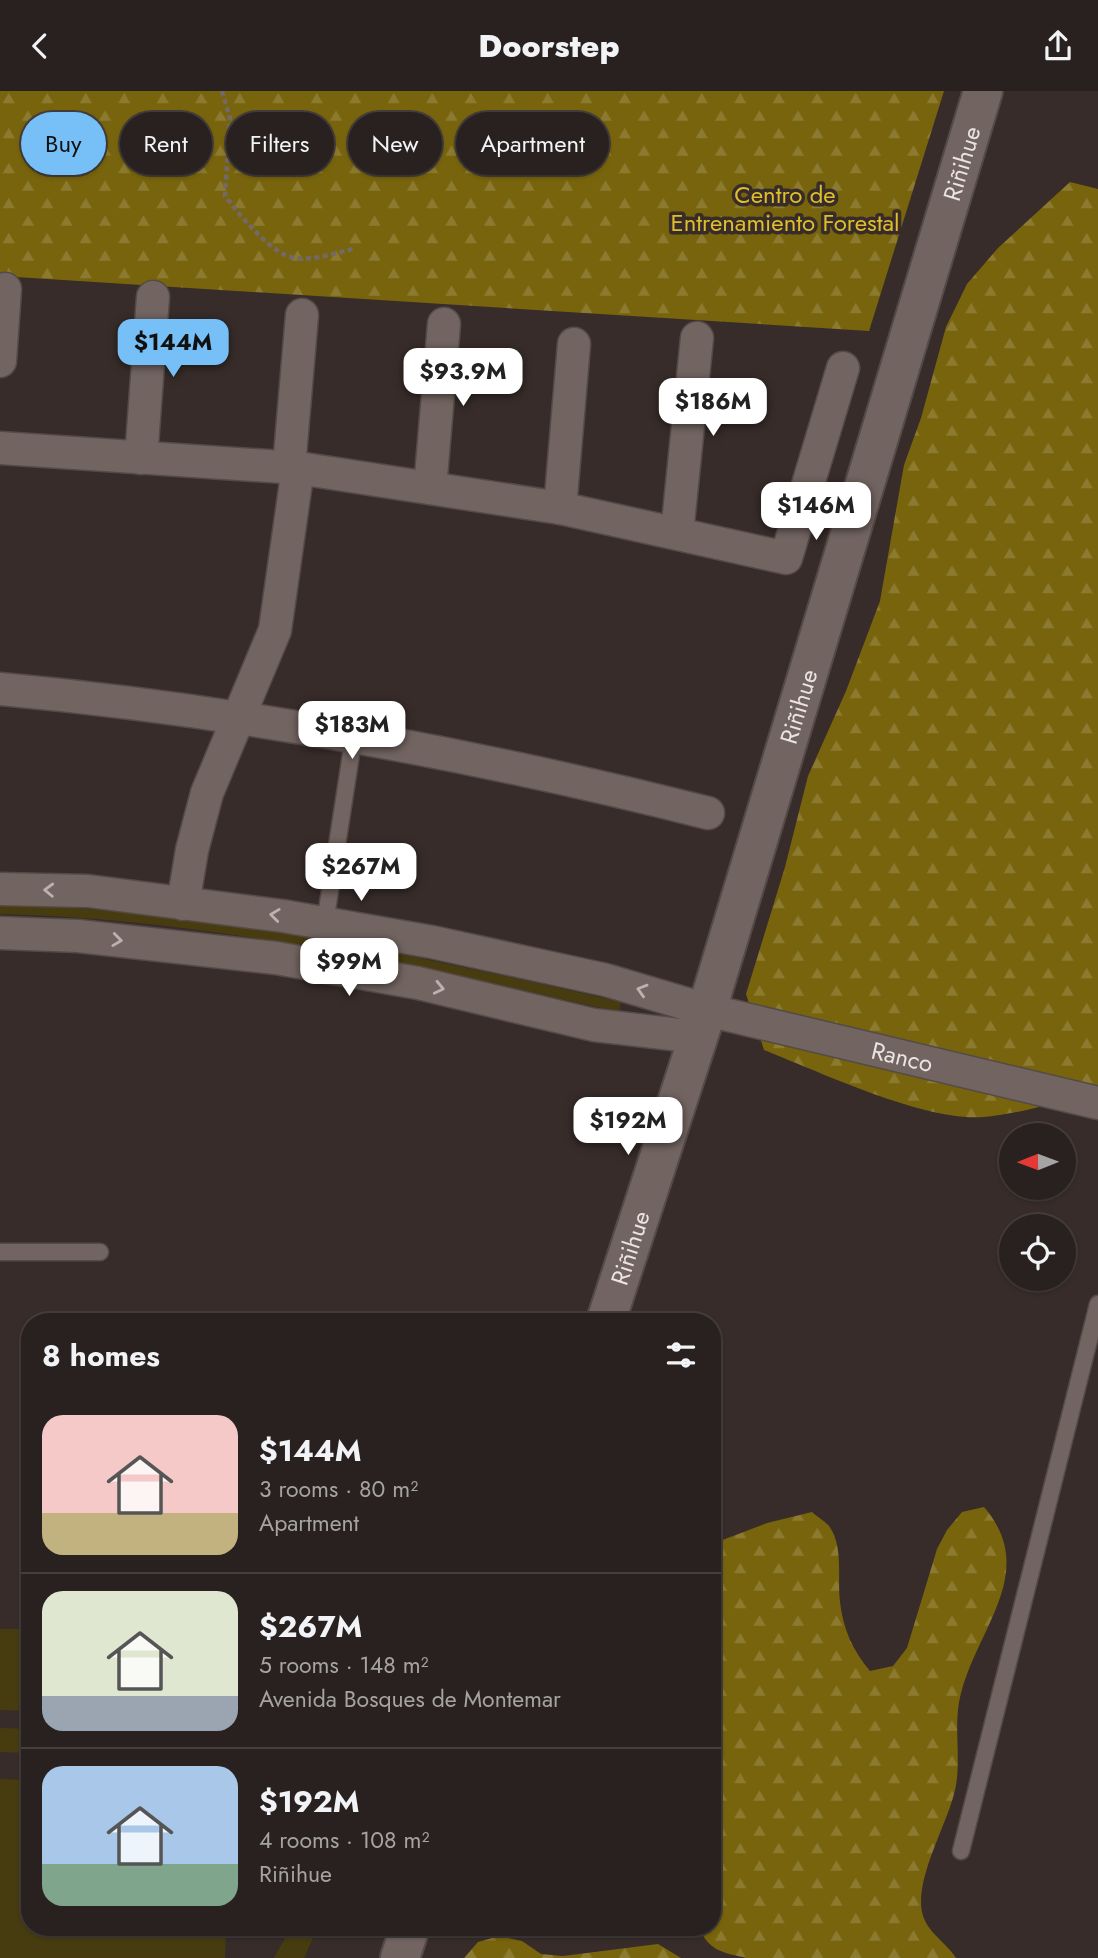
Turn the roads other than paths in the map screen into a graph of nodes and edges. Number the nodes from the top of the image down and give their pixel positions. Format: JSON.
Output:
{"nodes":[{"id":1,"x":983,"y":91,"type":"edge"},
{"id":2,"x":5,"y":289,"type":"dead end"},
{"id":3,"x":153,"y":297,"type":"dead end"},
{"id":4,"x":302,"y":315,"type":"dead end"},
{"id":5,"x":444,"y":324,"type":"dead end"},
{"id":6,"x":697,"y":338,"type":"dead end"},
{"id":7,"x":574,"y":344,"type":"dead end"},
{"id":8,"x":0,"y":361,"type":"edge"},
{"id":9,"x":844,"y":368,"type":"dead end"},
{"id":10,"x":0,"y":448,"type":"edge"},
{"id":11,"x":141,"y":458,"type":"junction"},
{"id":12,"x":294,"y":468,"type":"junction"},
{"id":13,"x":430,"y":488,"type":"junction"},
{"id":14,"x":560,"y":508,"type":"junction"},
{"id":15,"x":677,"y":533,"type":"junction"},
{"id":16,"x":0,"y":689,"type":"edge"},
{"id":17,"x":241,"y":717,"type":"junction"},
{"id":18,"x":354,"y":735,"type":"junction"},
{"id":19,"x":708,"y":813,"type":"dead end"},
{"id":20,"x":0,"y":889,"type":"edge"},
{"id":21,"x":183,"y":904,"type":"junction"},
{"id":22,"x":325,"y":923,"type":"junction"},
{"id":23,"x":0,"y":933,"type":"edge"},
{"id":24,"x":703,"y":1024,"type":"junction"},
{"id":25,"x":1098,"y":1103,"type":"edge"},
{"id":26,"x":0,"y":1252,"type":"edge"},
{"id":27,"x":100,"y":1252,"type":"dead end"},
{"id":28,"x":1098,"y":1304,"type":"edge"},
{"id":29,"x":609,"y":1313,"type":"edge"},
{"id":30,"x":961,"y":1851,"type":"dead end"},
{"id":31,"x":407,"y":1936,"type":"edge"},
{"id":32,"x":400,"y":1958,"type":"edge"}],
"edges":[{"from":1,"to":24,"type":"street","name":"Riñihue"},
{"from":2,"to":8,"type":"street"},
{"from":3,"to":11,"type":"street"},
{"from":4,"to":12,"type":"street"},
{"from":5,"to":13,"type":"street"},
{"from":6,"to":15,"type":"street"},
{"from":7,"to":14,"type":"street"},
{"from":9,"to":15,"type":"street"},
{"from":10,"to":11,"type":"street"},
{"from":11,"to":12,"type":"street"},
{"from":12,"to":13,"type":"street"},
{"from":12,"to":17,"type":"street"},
{"from":13,"to":14,"type":"street"},
{"from":14,"to":15,"type":"street"},
{"from":16,"to":17,"type":"street"},
{"from":17,"to":18,"type":"street"},
{"from":17,"to":21,"type":"street"},
{"from":18,"to":19,"type":"street"},
{"from":18,"to":22,"type":"lane"},
{"from":21,"to":20,"type":"street","one_way":true},
{"from":22,"to":21,"type":"street","one_way":true},
{"from":24,"to":22,"type":"street","one_way":true},
{"from":23,"to":24,"type":"street","one_way":true},
{"from":24,"to":25,"type":"street","name":"Ranco"},
{"from":24,"to":29,"type":"street","name":"Riñihue"},
{"from":26,"to":27,"type":"lane"},
{"from":28,"to":30,"type":"lane"},
{"from":31,"to":32,"type":"street"}]}
